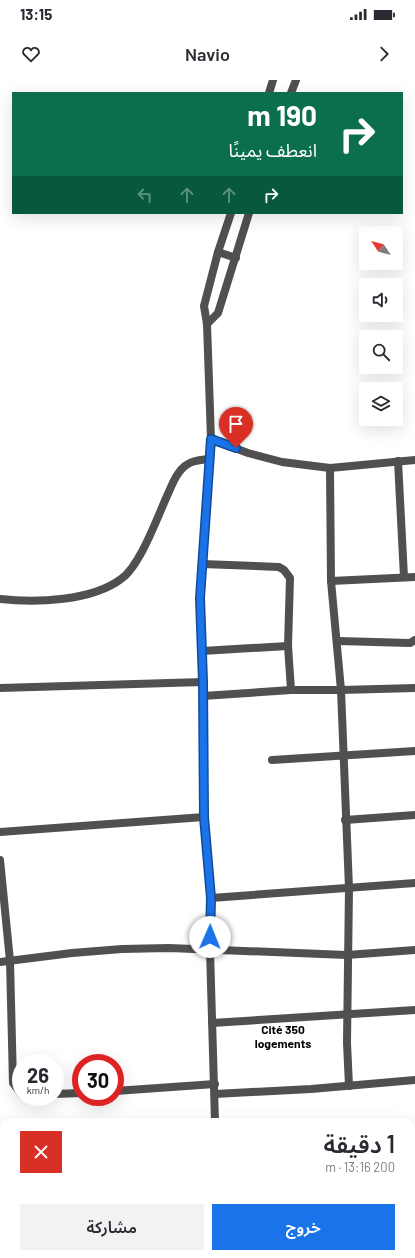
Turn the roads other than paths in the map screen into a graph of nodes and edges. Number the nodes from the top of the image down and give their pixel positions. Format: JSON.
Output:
{"nodes":[{"id":1,"x":274,"y":80,"type":"edge"},
{"id":2,"x":296,"y":80,"type":"edge"},
{"id":3,"x":269,"y":92,"type":"edge"},
{"id":4,"x":291,"y":92,"type":"edge"},
{"id":5,"x":231,"y":214,"type":"edge"},
{"id":6,"x":249,"y":214,"type":"edge"},
{"id":7,"x":218,"y":252,"type":"junction"},
{"id":8,"x":236,"y":258,"type":"junction"},
{"id":9,"x":208,"y":324,"type":"junction"},
{"id":10,"x":211,"y":439,"type":"junction"},
{"id":11,"x":209,"y":459,"type":"junction"},
{"id":12,"x":415,"y":460,"type":"edge"},
{"id":13,"x":398,"y":461,"type":"junction"},
{"id":14,"x":330,"y":468,"type":"junction"},
{"id":15,"x":202,"y":564,"type":"junction"},
{"id":16,"x":404,"y":577,"type":"junction"},
{"id":17,"x":415,"y":577,"type":"edge"},
{"id":18,"x":331,"y":581,"type":"junction"},
{"id":19,"x":0,"y":599,"type":"edge"},
{"id":20,"x":415,"y":640,"type":"edge"},
{"id":21,"x":338,"y":642,"type":"junction"},
{"id":22,"x":288,"y":646,"type":"junction"},
{"id":23,"x":202,"y":651,"type":"junction"},
{"id":24,"x":203,"y":682,"type":"junction"},
{"id":25,"x":0,"y":688,"type":"edge"},
{"id":26,"x":415,"y":688,"type":"edge"},
{"id":27,"x":291,"y":690,"type":"junction"},
{"id":28,"x":341,"y":690,"type":"junction"},
{"id":29,"x":203,"y":696,"type":"junction"},
{"id":30,"x":415,"y":751,"type":"edge"},
{"id":31,"x":343,"y":756,"type":"junction"},
{"id":32,"x":272,"y":760,"type":"dead end"},
{"id":33,"x":415,"y":815,"type":"edge"},
{"id":34,"x":204,"y":817,"type":"junction"},
{"id":35,"x":345,"y":820,"type":"junction"},
{"id":36,"x":0,"y":832,"type":"edge"},
{"id":37,"x":0,"y":860,"type":"edge"},
{"id":38,"x":415,"y":883,"type":"edge"},
{"id":39,"x":348,"y":888,"type":"junction"},
{"id":40,"x":211,"y":898,"type":"junction"},
{"id":41,"x":210,"y":950,"type":"junction"},
{"id":42,"x":415,"y":950,"type":"edge"},
{"id":43,"x":347,"y":955,"type":"junction"},
{"id":44,"x":10,"y":961,"type":"junction"},
{"id":45,"x":0,"y":962,"type":"edge"},
{"id":46,"x":415,"y":1010,"type":"edge"},
{"id":47,"x":348,"y":1015,"type":"junction"},
{"id":48,"x":212,"y":1024,"type":"junction"},
{"id":49,"x":12,"y":1054,"type":"edge"},
{"id":50,"x":415,"y":1080,"type":"edge"},
{"id":51,"x":215,"y":1084,"type":"junction"},
{"id":52,"x":349,"y":1086,"type":"junction"},
{"id":53,"x":124,"y":1090,"type":"edge"},
{"id":54,"x":215,"y":1094,"type":"junction"},
{"id":55,"x":214,"y":1118,"type":"edge"}],
"edges":[{"from":1,"to":3,"type":"street"},
{"from":2,"to":4,"type":"street"},
{"from":5,"to":7,"type":"street"},
{"from":6,"to":8,"type":"street"},
{"from":7,"to":8,"type":"street"},
{"from":7,"to":9,"type":"street"},
{"from":8,"to":9,"type":"street"},
{"from":9,"to":10,"type":"street"},
{"from":10,"to":11,"type":"street"},
{"from":10,"to":14,"type":"street"},
{"from":11,"to":15,"type":"street"},
{"from":11,"to":19,"type":"street"},
{"from":12,"to":13,"type":"street"},
{"from":13,"to":14,"type":"street"},
{"from":13,"to":16,"type":"street"},
{"from":14,"to":18,"type":"street"},
{"from":15,"to":22,"type":"street"},
{"from":15,"to":23,"type":"street"},
{"from":16,"to":17,"type":"street"},
{"from":16,"to":18,"type":"street"},
{"from":18,"to":21,"type":"street"},
{"from":20,"to":21,"type":"street"},
{"from":21,"to":28,"type":"street"},
{"from":22,"to":23,"type":"street"},
{"from":22,"to":27,"type":"street"},
{"from":23,"to":24,"type":"street"},
{"from":24,"to":25,"type":"street"},
{"from":24,"to":29,"type":"street"},
{"from":26,"to":28,"type":"street"},
{"from":27,"to":28,"type":"street"},
{"from":27,"to":29,"type":"street"},
{"from":28,"to":31,"type":"street"},
{"from":29,"to":34,"type":"street"},
{"from":30,"to":31,"type":"street"},
{"from":31,"to":32,"type":"street"},
{"from":31,"to":35,"type":"street"},
{"from":33,"to":35,"type":"street"},
{"from":34,"to":36,"type":"street"},
{"from":34,"to":40,"type":"street"},
{"from":35,"to":39,"type":"street"},
{"from":37,"to":44,"type":"street"},
{"from":38,"to":39,"type":"street"},
{"from":39,"to":40,"type":"street"},
{"from":39,"to":43,"type":"street"},
{"from":40,"to":41,"type":"street"},
{"from":41,"to":43,"type":"street"},
{"from":41,"to":44,"type":"street"},
{"from":41,"to":48,"type":"street"},
{"from":42,"to":43,"type":"street"},
{"from":43,"to":47,"type":"street"},
{"from":44,"to":45,"type":"street"},
{"from":44,"to":49,"type":"street"},
{"from":46,"to":47,"type":"street"},
{"from":47,"to":48,"type":"street"},
{"from":47,"to":52,"type":"street"},
{"from":48,"to":51,"type":"street"},
{"from":50,"to":52,"type":"street"},
{"from":51,"to":53,"type":"street"},
{"from":51,"to":54,"type":"street"},
{"from":52,"to":54,"type":"street"},
{"from":54,"to":55,"type":"street"}]}
